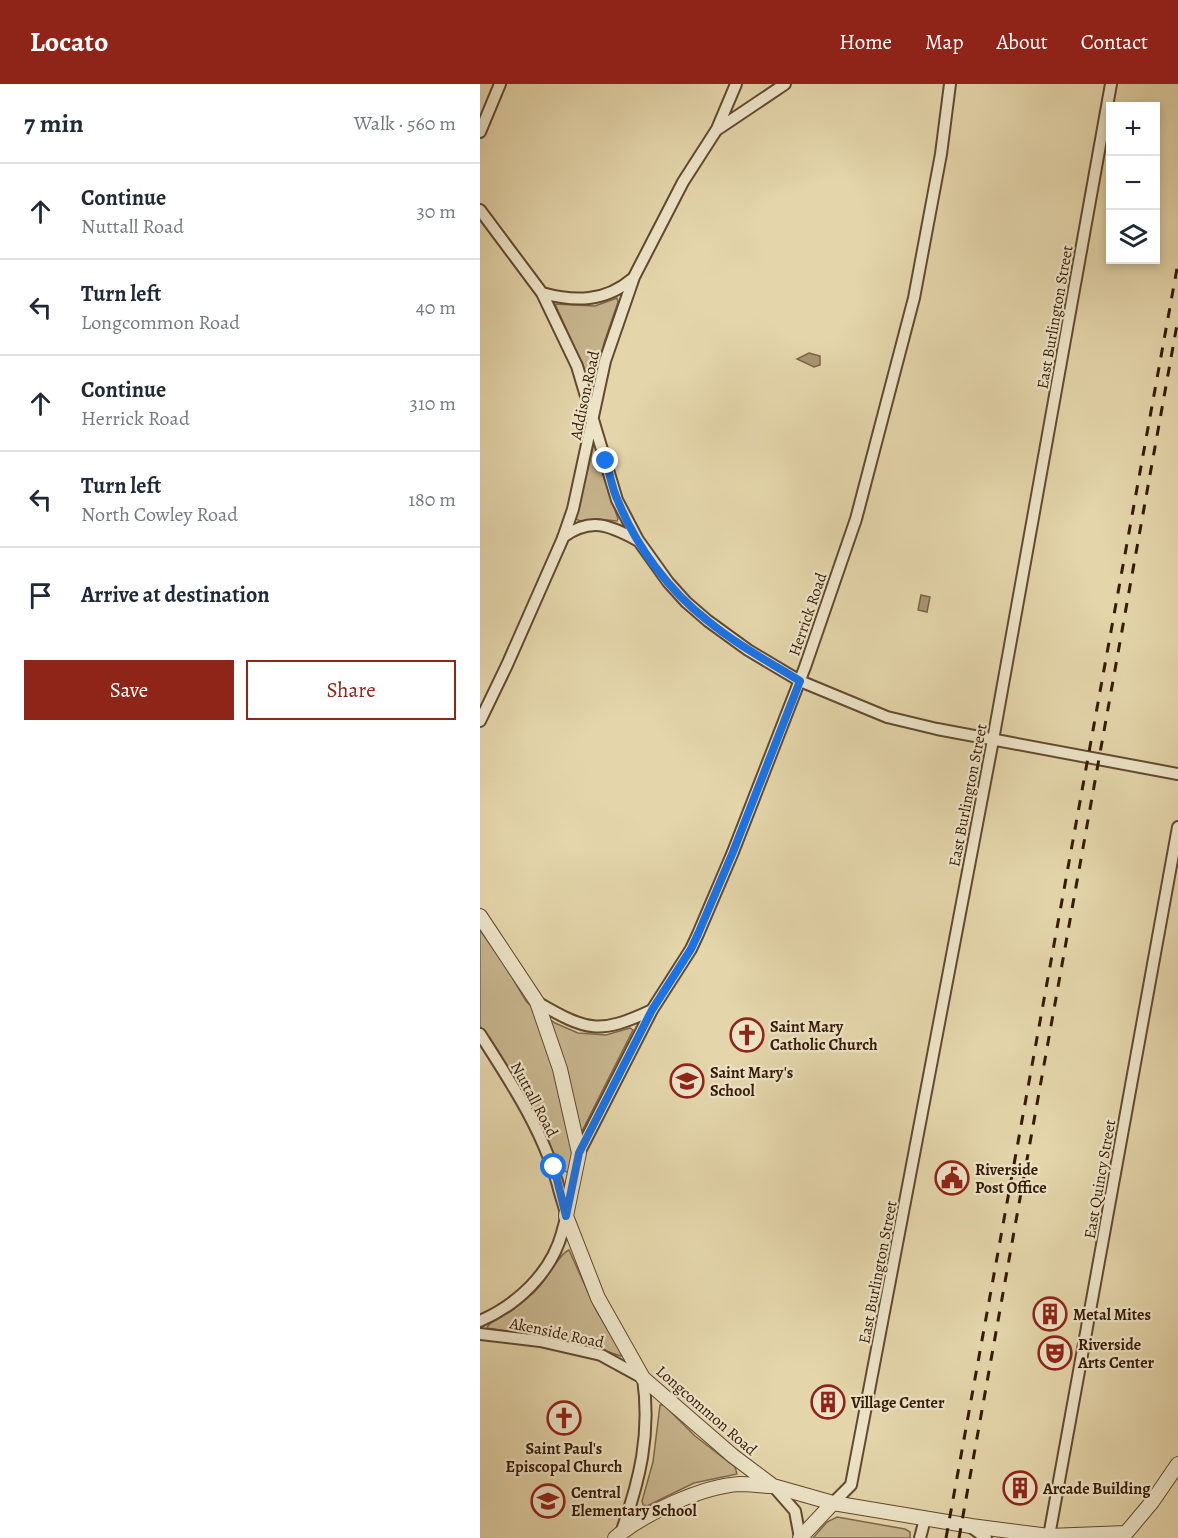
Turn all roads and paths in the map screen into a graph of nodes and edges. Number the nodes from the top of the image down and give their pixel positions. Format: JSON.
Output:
{"nodes":[{"id":1,"x":500,"y":84,"type":"edge"},
{"id":2,"x":736,"y":84,"type":"edge"},
{"id":3,"x":785,"y":84,"type":"edge"},
{"id":4,"x":950,"y":84,"type":"edge"},
{"id":5,"x":1111,"y":84,"type":"edge"},
{"id":6,"x":717,"y":129,"type":"junction"},
{"id":7,"x":480,"y":132,"type":"edge"},
{"id":8,"x":480,"y":210,"type":"edge"},
{"id":9,"x":634,"y":277,"type":"junction"},
{"id":10,"x":542,"y":293,"type":"junction"},
{"id":11,"x":593,"y":420,"type":"junction"},
{"id":12,"x":563,"y":538,"type":"junction"},
{"id":13,"x":638,"y":540,"type":"junction"},
{"id":14,"x":800,"y":681,"type":"junction"},
{"id":15,"x":480,"y":721,"type":"edge"},
{"id":16,"x":993,"y":740,"type":"junction"},
{"id":17,"x":1178,"y":774,"type":"edge"},
{"id":18,"x":1178,"y":827,"type":"edge"},
{"id":19,"x":480,"y":916,"type":"edge"},
{"id":20,"x":537,"y":1002,"type":"junction"},
{"id":21,"x":652,"y":1010,"type":"junction"},
{"id":22,"x":480,"y":1034,"type":"edge"},
{"id":23,"x":579,"y":1153,"type":"junction"},
{"id":24,"x":566,"y":1216,"type":"junction"},
{"id":25,"x":480,"y":1321,"type":"edge"},
{"id":26,"x":480,"y":1334,"type":"edge"},
{"id":27,"x":643,"y":1378,"type":"junction"},
{"id":28,"x":1178,"y":1464,"type":"edge"},
{"id":29,"x":773,"y":1486,"type":"junction"},
{"id":30,"x":833,"y":1503,"type":"junction"},
{"id":31,"x":925,"y":1520,"type":"junction"},
{"id":32,"x":971,"y":1526,"type":"junction"},
{"id":33,"x":618,"y":1535,"type":"edge"},
{"id":34,"x":1126,"y":1535,"type":"edge"},
{"id":35,"x":1049,"y":1536,"type":"junction"},
{"id":36,"x":800,"y":1538,"type":"edge"},
{"id":37,"x":920,"y":1538,"type":"edge"},
{"id":38,"x":986,"y":1538,"type":"edge"}],
"edges":[{"from":1,"to":7,"type":"street"},
{"from":2,"to":6,"type":"street","name":"Addison Road"},
{"from":3,"to":6,"type":"street"},
{"from":4,"to":14,"type":"street","name":"Herrick Road"},
{"from":5,"to":16,"type":"street","name":"East Burlington Street"},
{"from":6,"to":9,"type":"street","name":"Addison Road"},
{"from":8,"to":10,"type":"street"},
{"from":9,"to":10,"type":"street"},
{"from":9,"to":11,"type":"street","name":"Addison Road"},
{"from":10,"to":11,"type":"street"},
{"from":11,"to":12,"type":"street","name":"Addison Road"},
{"from":11,"to":13,"type":"street"},
{"from":12,"to":13,"type":"street"},
{"from":12,"to":15,"type":"street","name":"Addison Road"},
{"from":13,"to":14,"type":"street"},
{"from":14,"to":16,"type":"street"},
{"from":14,"to":21,"type":"street","name":"Herrick Road"},
{"from":16,"to":17,"type":"street"},
{"from":16,"to":30,"type":"street","name":"East Burlington Street"},
{"from":18,"to":35,"type":"street","name":"East Quincy Street"},
{"from":19,"to":20,"type":"street"},
{"from":20,"to":21,"type":"street"},
{"from":20,"to":23,"type":"street"},
{"from":21,"to":23,"type":"street","name":"Herrick Road"},
{"from":22,"to":24,"type":"street","name":"Nuttall Road"},
{"from":23,"to":24,"type":"street"},
{"from":24,"to":25,"type":"street","name":"Akenside Road"},
{"from":24,"to":27,"type":"street","name":"Longcommon Road"},
{"from":26,"to":27,"type":"street","name":"Akenside Road"},
{"from":27,"to":29,"type":"street","name":"Longcommon Road"},
{"from":27,"to":33,"type":"street"},
{"from":28,"to":34,"type":"street"},
{"from":29,"to":30,"type":"street","name":"Longcommon Road"},
{"from":29,"to":33,"type":"street"},
{"from":29,"to":36,"type":"street"},
{"from":30,"to":31,"type":"street","name":"Longcommon Road"},
{"from":30,"to":36,"type":"street"},
{"from":31,"to":32,"type":"street","name":"Longcommon Road"},
{"from":31,"to":37,"type":"street"},
{"from":32,"to":35,"type":"street","name":"Longcommon Road"},
{"from":32,"to":38,"type":"street"},
{"from":34,"to":35,"type":"street","name":"Longcommon Road"}]}
